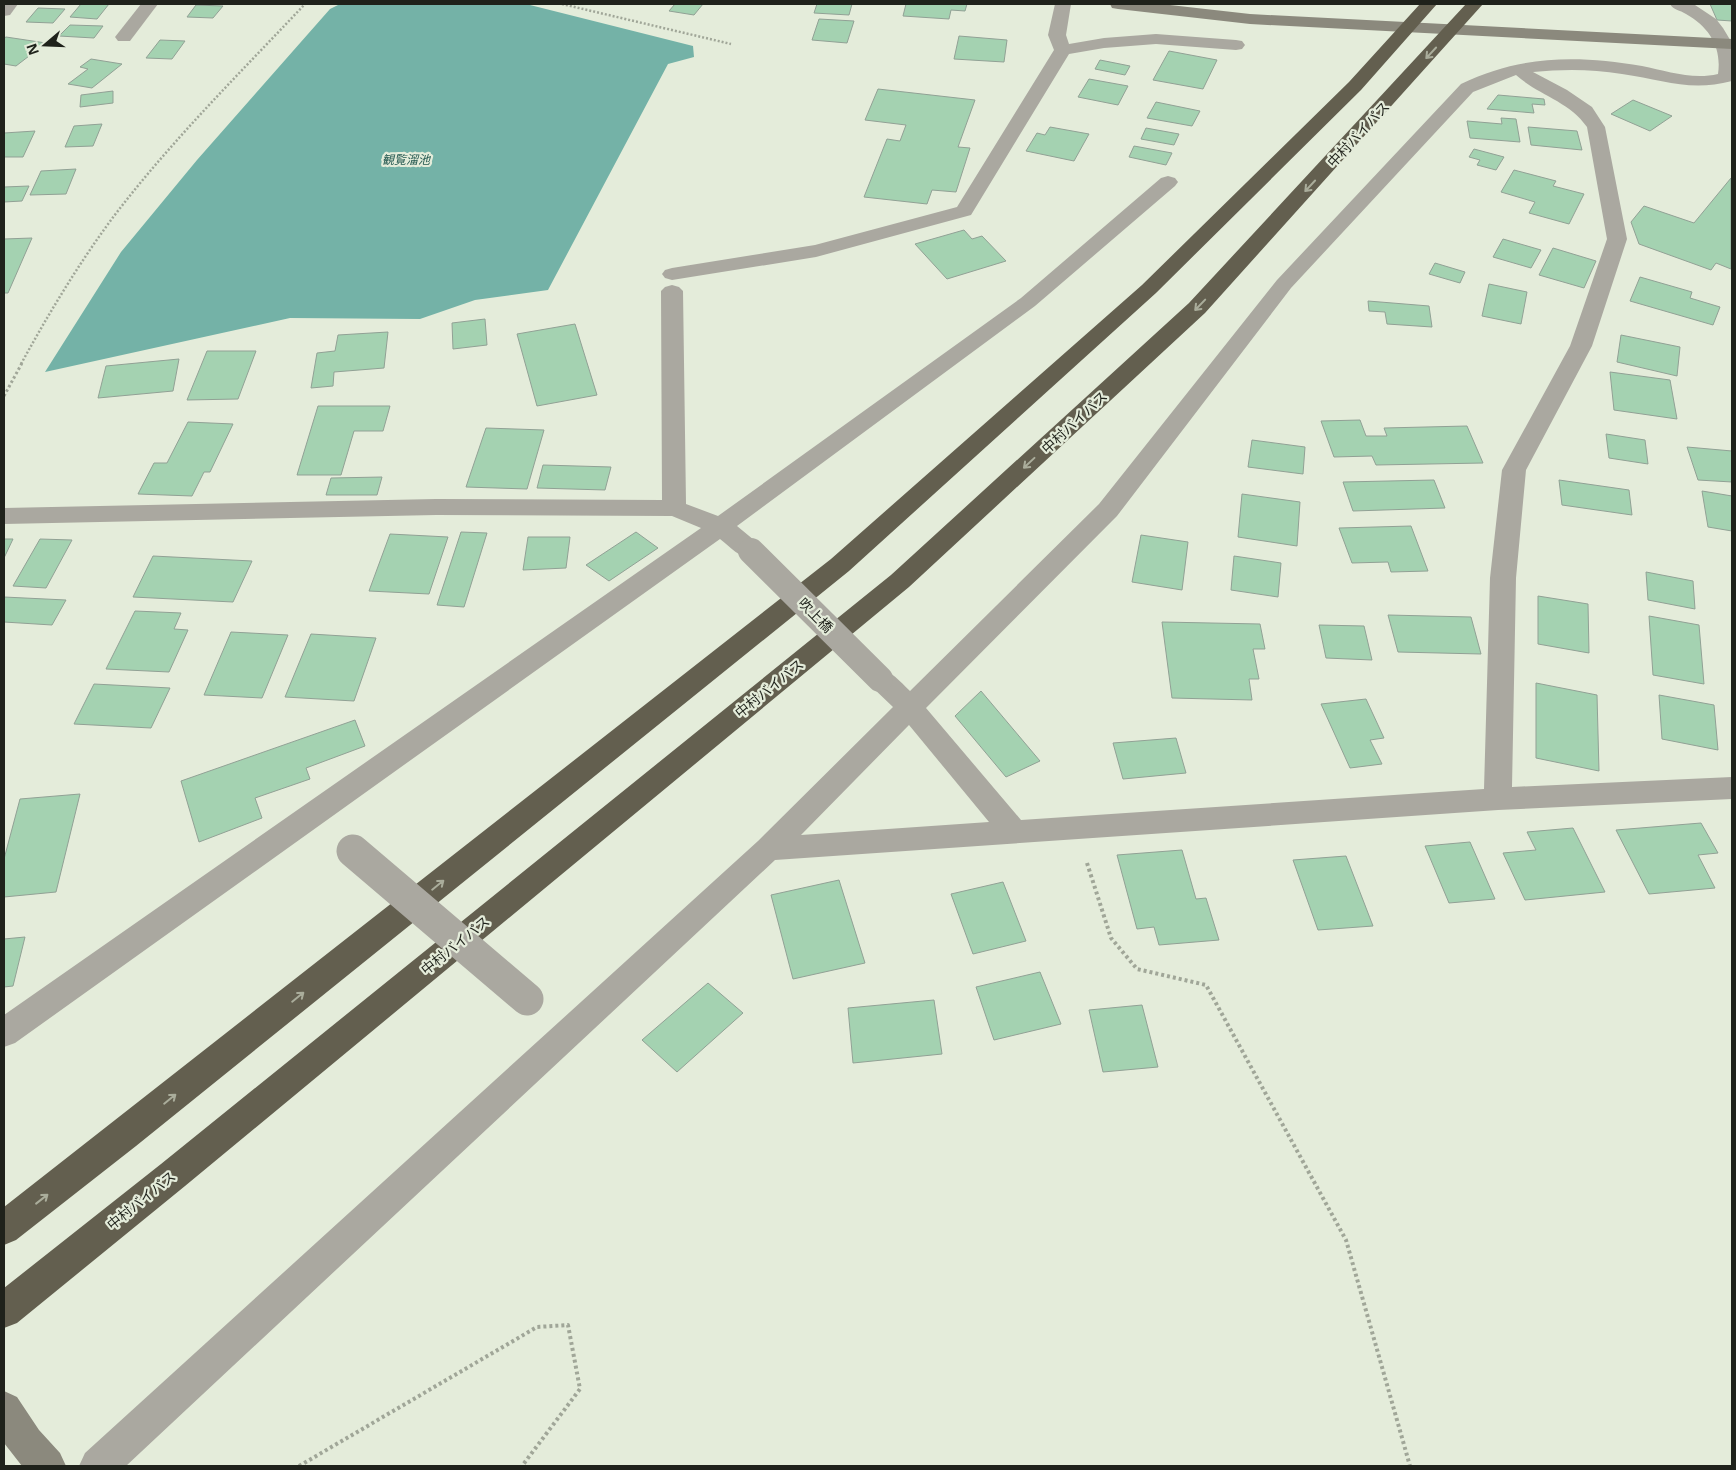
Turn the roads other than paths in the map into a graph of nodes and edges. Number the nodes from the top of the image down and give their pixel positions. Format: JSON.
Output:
{"nodes":[{"id":1,"x":10,"y":4,"type":"edge"},
{"id":2,"x":150,"y":4,"type":"edge"},
{"id":3,"x":1063,"y":4,"type":"edge"},
{"id":4,"x":1118,"y":4,"type":"edge"},
{"id":5,"x":1428,"y":4,"type":"edge"},
{"id":6,"x":1475,"y":4,"type":"edge"},
{"id":7,"x":1678,"y":4,"type":"edge"},
{"id":8,"x":4,"y":11,"type":"edge"},
{"id":9,"x":1409,"y":26,"type":"junction"},
{"id":10,"x":1453,"y":30,"type":"junction"},
{"id":11,"x":124,"y":37,"type":"dead end"},
{"id":12,"x":1729,"y":44,"type":"edge"},
{"id":13,"x":1236,"y":45,"type":"dead end"},
{"id":14,"x":1063,"y":50,"type":"junction"},
{"id":15,"x":1519,"y":68,"type":"junction"},
{"id":16,"x":1168,"y":182,"type":"dead end"},
{"id":17,"x":674,"y":508,"type":"junction"},
{"id":18,"x":4,"y":516,"type":"edge"},
{"id":19,"x":720,"y":526,"type":"junction"},
{"id":20,"x":910,"y":708,"type":"junction"},
{"id":21,"x":1732,"y":788,"type":"edge"},
{"id":22,"x":1498,"y":799,"type":"junction"},
{"id":23,"x":1013,"y":832,"type":"junction"},
{"id":24,"x":768,"y":848,"type":"junction"},
{"id":25,"x":353,"y":851,"type":"dead end"},
{"id":26,"x":527,"y":999,"type":"dead end"},
{"id":27,"x":4,"y":1033,"type":"edge"},
{"id":28,"x":4,"y":1228,"type":"edge"},
{"id":29,"x":4,"y":1310,"type":"edge"},
{"id":30,"x":4,"y":1410,"type":"edge"},
{"id":31,"x":37,"y":1455,"type":"edge"},
{"id":32,"x":98,"y":1466,"type":"edge"}],
"edges":[{"from":1,"to":8,"type":"street"},
{"from":2,"to":11,"type":"street"},
{"from":3,"to":14,"type":"street"},
{"from":4,"to":9,"type":"street"},
{"from":5,"to":9,"type":"highway"},
{"from":6,"to":10,"type":"highway","name":"中村バイパス"},
{"from":7,"to":12,"type":"street"},
{"from":9,"to":10,"type":"street"},
{"from":28,"to":9,"type":"highway","one_way":true},
{"from":10,"to":12,"type":"street"},
{"from":10,"to":29,"type":"highway","name":"中村バイパス","one_way":true},
{"from":12,"to":15,"type":"street"},
{"from":13,"to":14,"type":"street"},
{"from":14,"to":17,"type":"street"},
{"from":15,"to":20,"type":"street"},
{"from":15,"to":22,"type":"street"},
{"from":16,"to":19,"type":"street"},
{"from":17,"to":18,"type":"street"},
{"from":17,"to":19,"type":"street","name":"吹上橋"},
{"from":19,"to":20,"type":"street","name":"吹上橋","bridge":true},
{"from":19,"to":27,"type":"street"},
{"from":20,"to":23,"type":"street","name":"吹上橋"},
{"from":20,"to":24,"type":"street"},
{"from":21,"to":22,"type":"street"},
{"from":22,"to":23,"type":"street"},
{"from":23,"to":24,"type":"street"},
{"from":24,"to":32,"type":"street"},
{"from":25,"to":26,"type":"street","bridge":true},
{"from":30,"to":31,"type":"street"}]}
